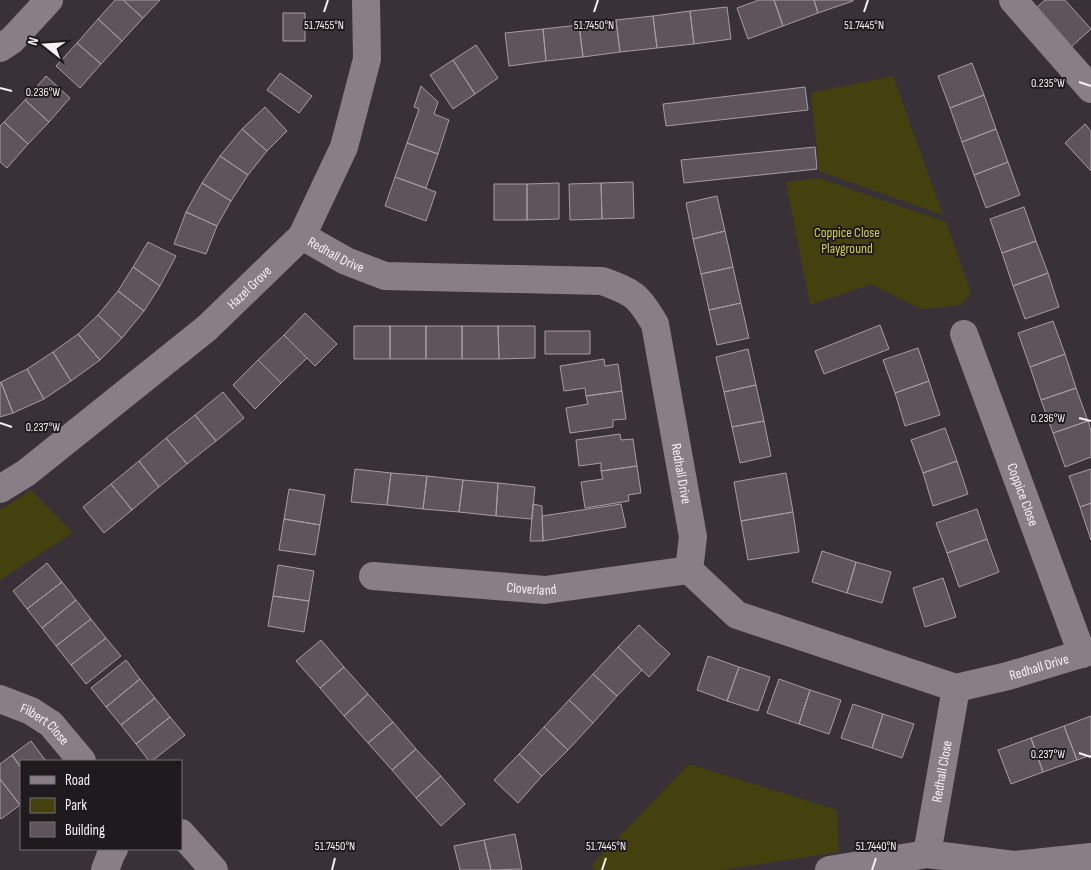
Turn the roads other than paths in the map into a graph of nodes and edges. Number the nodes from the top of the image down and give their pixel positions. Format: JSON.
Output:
{"nodes":[{"id":1,"x":50,"y":0,"type":"edge"},
{"id":2,"x":366,"y":0,"type":"edge"},
{"id":3,"x":1014,"y":0,"type":"edge"},
{"id":4,"x":0,"y":48,"type":"edge"},
{"id":5,"x":1091,"y":89,"type":"edge"},
{"id":6,"x":302,"y":236,"type":"junction"},
{"id":7,"x":964,"y":334,"type":"dead end"},
{"id":8,"x":0,"y":489,"type":"edge"},
{"id":9,"x":690,"y":570,"type":"junction"},
{"id":10,"x":373,"y":576,"type":"dead end"},
{"id":11,"x":1087,"y":653,"type":"edge"},
{"id":12,"x":956,"y":688,"type":"junction"},
{"id":13,"x":0,"y":699,"type":"edge"},
{"id":14,"x":81,"y":760,"type":"edge"},
{"id":15,"x":182,"y":834,"type":"edge"},
{"id":16,"x":113,"y":850,"type":"edge"},
{"id":17,"x":927,"y":854,"type":"junction"},
{"id":18,"x":1091,"y":857,"type":"edge"},
{"id":19,"x":105,"y":870,"type":"edge"},
{"id":20,"x":214,"y":870,"type":"edge"},
{"id":21,"x":829,"y":870,"type":"edge"}],
"edges":[{"from":1,"to":4,"type":"street"},
{"from":2,"to":6,"type":"street","name":"Hazel Grove"},
{"from":3,"to":5,"type":"street"},
{"from":6,"to":8,"type":"street","name":"Hazel Grove"},
{"from":6,"to":9,"type":"street","name":"Redhall Drive"},
{"from":7,"to":11,"type":"street","name":"Coppice Close"},
{"from":9,"to":10,"type":"street","name":"Cloverland"},
{"from":9,"to":12,"type":"street"},
{"from":11,"to":12,"type":"street","name":"Redhall Drive"},
{"from":12,"to":17,"type":"street","name":"Redhall Close"},
{"from":13,"to":14,"type":"street","name":"Filbert Close"},
{"from":15,"to":20,"type":"street"},
{"from":16,"to":19,"type":"street"},
{"from":17,"to":18,"type":"street"},
{"from":17,"to":21,"type":"street"}]}
